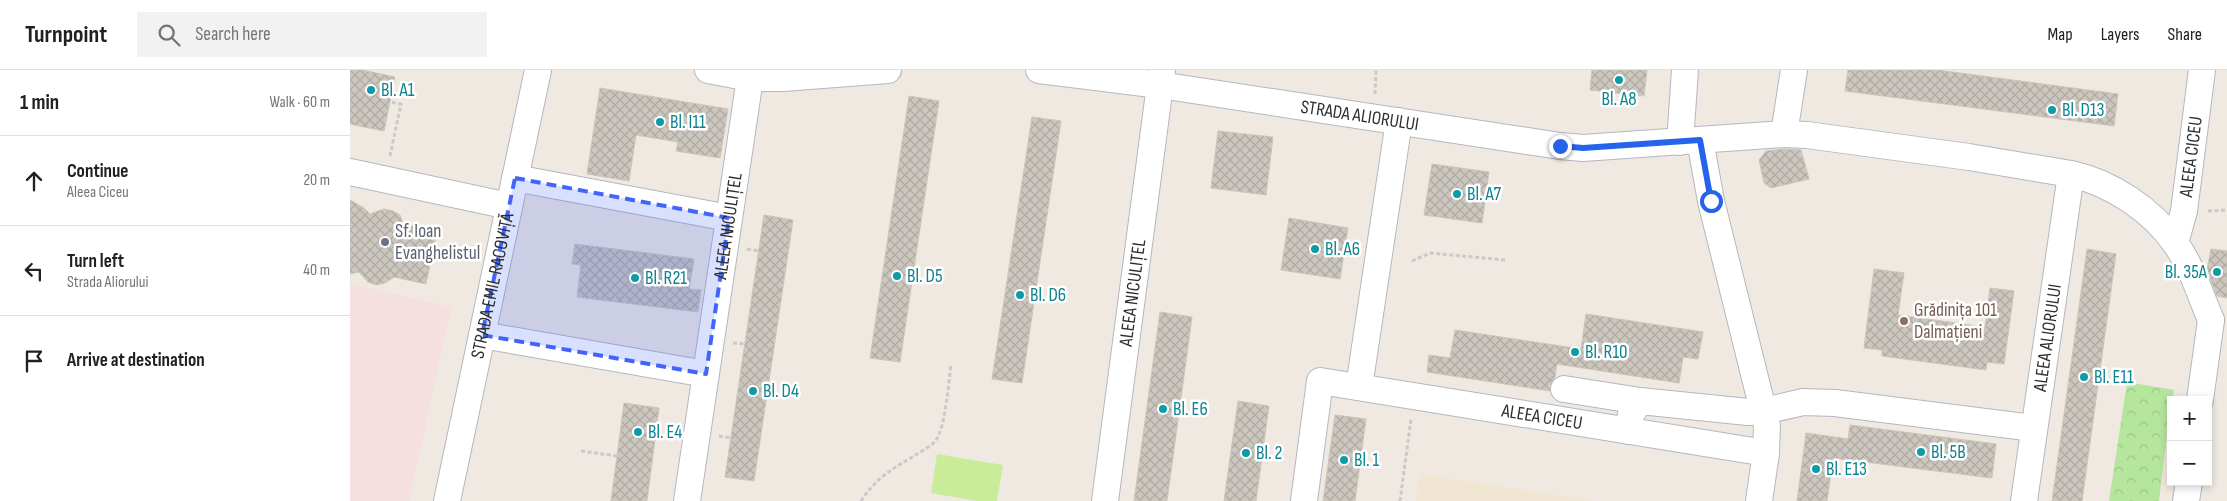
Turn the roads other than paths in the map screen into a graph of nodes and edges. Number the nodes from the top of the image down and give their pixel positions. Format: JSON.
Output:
{"nodes":[{"id":1,"x":538,"y":70,"type":"edge"},
{"id":2,"x":708,"y":70,"type":"edge"},
{"id":3,"x":888,"y":70,"type":"edge"},
{"id":4,"x":1039,"y":70,"type":"edge"},
{"id":5,"x":1685,"y":70,"type":"edge"},
{"id":6,"x":1794,"y":70,"type":"edge"},
{"id":7,"x":2202,"y":70,"type":"edge"},
{"id":8,"x":784,"y":74,"type":"edge"},
{"id":9,"x":750,"y":78,"type":"junction"},
{"id":10,"x":1162,"y":78,"type":"edge"},
{"id":11,"x":1399,"y":121,"type":"junction"},
{"id":12,"x":1784,"y":134,"type":"junction"},
{"id":13,"x":1690,"y":141,"type":"junction"},
{"id":14,"x":350,"y":172,"type":"edge"},
{"id":15,"x":2071,"y":174,"type":"junction"},
{"id":16,"x":515,"y":178,"type":"junction"},
{"id":17,"x":509,"y":206,"type":"junction"},
{"id":18,"x":729,"y":218,"type":"junction"},
{"id":19,"x":2175,"y":243,"type":"junction"},
{"id":20,"x":2219,"y":322,"type":"edge"},
{"id":21,"x":482,"y":335,"type":"junction"},
{"id":22,"x":706,"y":374,"type":"junction"},
{"id":23,"x":1359,"y":387,"type":"junction"},
{"id":24,"x":1564,"y":389,"type":"dead end"},
{"id":25,"x":2201,"y":396,"type":"edge"},
{"id":26,"x":1640,"y":401,"type":"junction"},
{"id":27,"x":1764,"y":411,"type":"junction"},
{"id":28,"x":2034,"y":428,"type":"junction"},
{"id":29,"x":1629,"y":431,"type":"junction"},
{"id":30,"x":1766,"y":453,"type":"junction"},
{"id":31,"x":2188,"y":486,"type":"edge"},
{"id":32,"x":447,"y":501,"type":"edge"},
{"id":33,"x":687,"y":501,"type":"edge"},
{"id":34,"x":1105,"y":501,"type":"edge"},
{"id":35,"x":1304,"y":501,"type":"edge"},
{"id":36,"x":1759,"y":501,"type":"edge"},
{"id":37,"x":2024,"y":501,"type":"edge"},
{"id":38,"x":2186,"y":501,"type":"edge"}],
"edges":[{"from":1,"to":16,"type":"street","name":"STRADA EMIL RACOVIȚĂ"},
{"from":2,"to":9,"type":"street"},
{"from":3,"to":8,"type":"street"},
{"from":4,"to":10,"type":"street","name":"STRADA ALIORULUI"},
{"from":5,"to":13,"type":"street"},
{"from":6,"to":12,"type":"street"},
{"from":7,"to":19,"type":"street","name":"ALEEA CICEU"},
{"from":8,"to":9,"type":"street"},
{"from":9,"to":18,"type":"street","name":"ALEEA NICULIȚEL"},
{"from":10,"to":11,"type":"street","name":"STRADA ALIORULUI"},
{"from":10,"to":34,"type":"street","name":"ALEEA NICULIȚEL"},
{"from":11,"to":13,"type":"street","name":"STRADA ALIORULUI"},
{"from":11,"to":23,"type":"street"},
{"from":12,"to":13,"type":"street","name":"STRADA ALIORULUI"},
{"from":12,"to":15,"type":"street"},
{"from":13,"to":27,"type":"street"},
{"from":14,"to":17,"type":"street"},
{"from":15,"to":19,"type":"street"},
{"from":15,"to":28,"type":"street","name":"ALEEA ALIORULUI"},
{"from":16,"to":17,"type":"street","name":"STRADA EMIL RACOVIȚĂ"},
{"from":16,"to":18,"type":"street"},
{"from":17,"to":21,"type":"street","name":"STRADA EMIL RACOVIȚĂ"},
{"from":18,"to":22,"type":"street","name":"ALEEA NICULIȚEL"},
{"from":19,"to":20,"type":"street"},
{"from":20,"to":25,"type":"street"},
{"from":21,"to":22,"type":"street"},
{"from":21,"to":32,"type":"street","name":"STRADA EMIL RACOVIȚĂ"},
{"from":22,"to":33,"type":"street","name":"ALEEA NICULIȚEL"},
{"from":23,"to":29,"type":"street","name":"ALEEA CICEU"},
{"from":23,"to":35,"type":"street","name":"ALEEA CICEU"},
{"from":24,"to":26,"type":"street"},
{"from":26,"to":27,"type":"street"},
{"from":26,"to":29,"type":"street"},
{"from":27,"to":28,"type":"street"},
{"from":27,"to":30,"type":"street"},
{"from":28,"to":37,"type":"street","name":"ALEEA ALIORULUI"},
{"from":29,"to":30,"type":"street","name":"ALEEA CICEU"},
{"from":30,"to":36,"type":"street"},
{"from":31,"to":38,"type":"street"}]}
